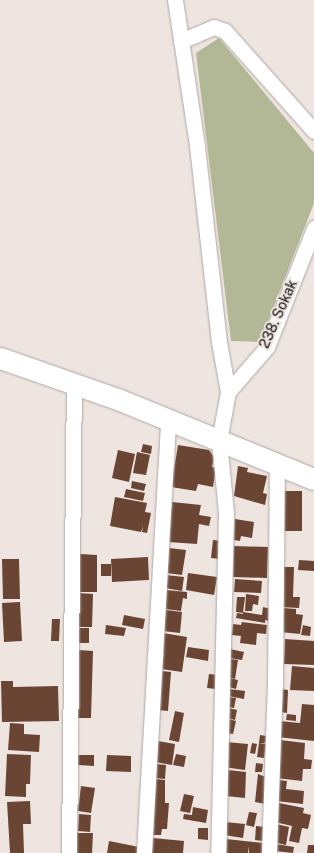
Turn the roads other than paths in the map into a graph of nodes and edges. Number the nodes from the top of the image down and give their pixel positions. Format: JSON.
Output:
{"nodes":[{"id":1,"x":175,"y":0,"type":"edge"},
{"id":2,"x":181,"y":41,"type":"junction"},
{"id":3,"x":314,"y":131,"type":"edge"},
{"id":4,"x":314,"y":228,"type":"edge"},
{"id":5,"x":0,"y":358,"type":"edge"},
{"id":6,"x":74,"y":384,"type":"junction"},
{"id":7,"x":228,"y":392,"type":"junction"},
{"id":8,"x":168,"y":420,"type":"junction"},
{"id":9,"x":220,"y":441,"type":"junction"},
{"id":10,"x":277,"y":464,"type":"junction"},
{"id":11,"x":314,"y":479,"type":"edge"},
{"id":12,"x":69,"y":853,"type":"edge"},
{"id":13,"x":144,"y":853,"type":"edge"},
{"id":14,"x":218,"y":853,"type":"edge"},
{"id":15,"x":270,"y":853,"type":"edge"}],
"edges":[{"from":1,"to":2,"type":"street"},
{"from":2,"to":3,"type":"street"},
{"from":2,"to":7,"type":"street"},
{"from":4,"to":7,"type":"street","name":"238. Sokak"},
{"from":5,"to":6,"type":"street"},
{"from":6,"to":8,"type":"street"},
{"from":6,"to":12,"type":"street"},
{"from":7,"to":9,"type":"street"},
{"from":8,"to":9,"type":"street"},
{"from":8,"to":13,"type":"street"},
{"from":9,"to":10,"type":"street"},
{"from":9,"to":14,"type":"street"},
{"from":10,"to":11,"type":"street"},
{"from":10,"to":15,"type":"street"}]}
